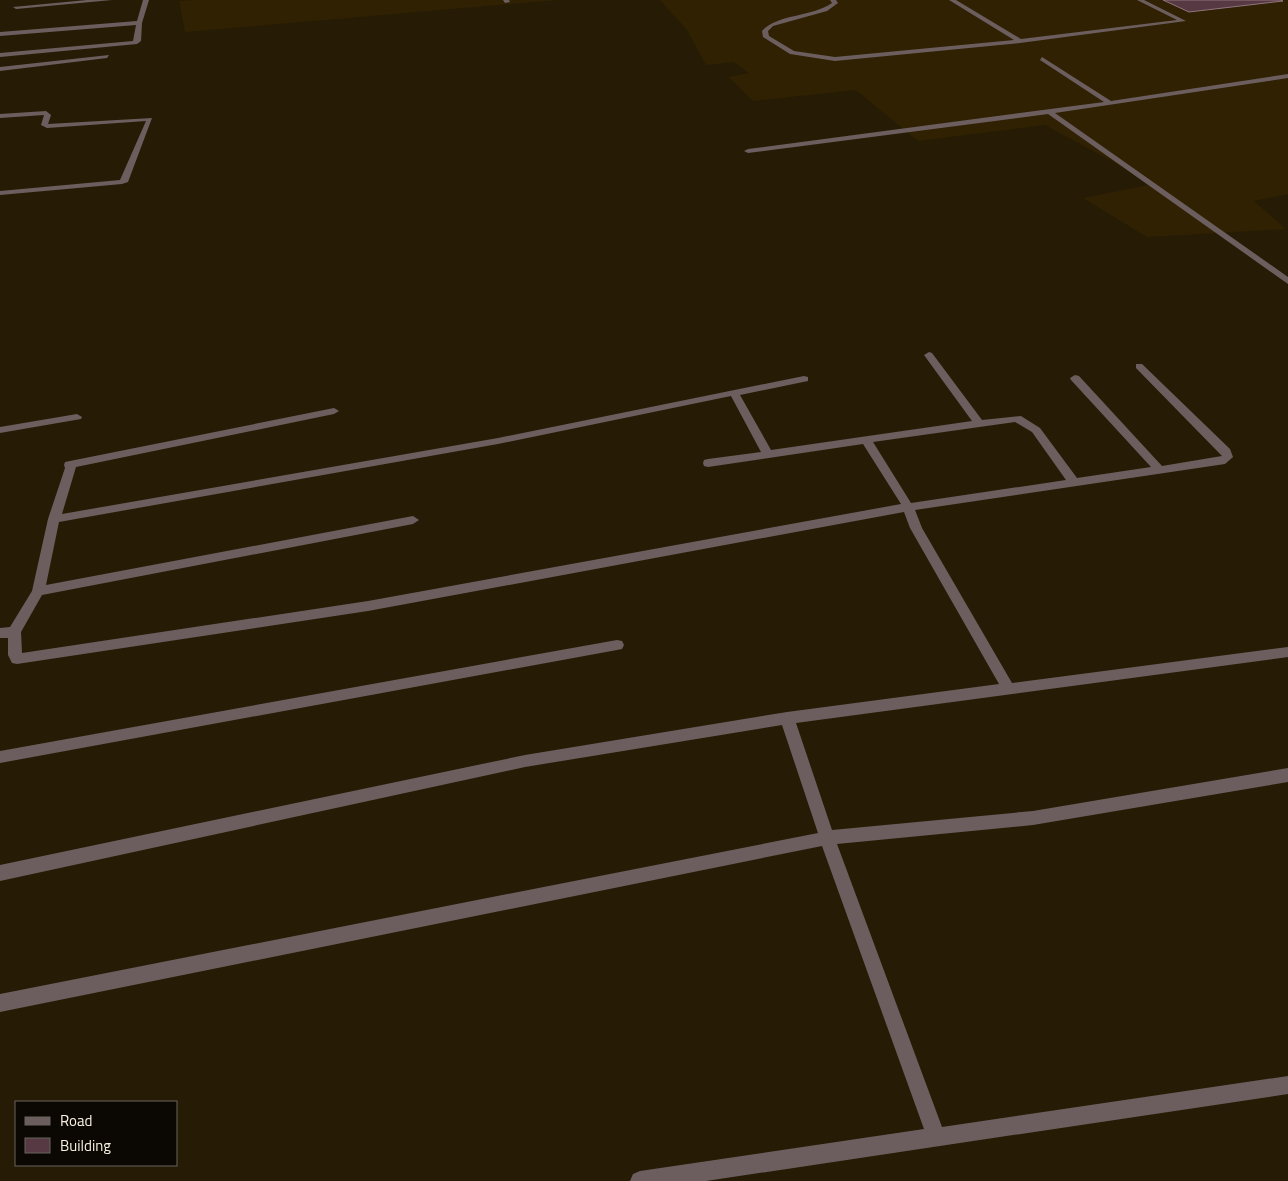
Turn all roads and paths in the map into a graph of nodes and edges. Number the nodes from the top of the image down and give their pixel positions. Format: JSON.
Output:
{"nodes":[{"id":1,"x":109,"y":0,"type":"edge"},
{"id":2,"x":146,"y":0,"type":"edge"},
{"id":3,"x":833,"y":0,"type":"edge"},
{"id":4,"x":952,"y":0,"type":"edge"},
{"id":5,"x":1140,"y":0,"type":"edge"},
{"id":6,"x":16,"y":7,"type":"dead end"},
{"id":7,"x":139,"y":23,"type":"junction"},
{"id":8,"x":0,"y":34,"type":"edge"},
{"id":9,"x":1020,"y":40,"type":"junction"},
{"id":10,"x":0,"y":55,"type":"edge"},
{"id":11,"x":107,"y":56,"type":"dead end"},
{"id":12,"x":1042,"y":59,"type":"dead end"},
{"id":13,"x":0,"y":69,"type":"edge"},
{"id":14,"x":1288,"y":76,"type":"edge"},
{"id":15,"x":1110,"y":103,"type":"junction"},
{"id":16,"x":1049,"y":112,"type":"junction"},
{"id":17,"x":0,"y":116,"type":"edge"},
{"id":18,"x":748,"y":151,"type":"dead end"},
{"id":19,"x":0,"y":193,"type":"edge"},
{"id":20,"x":1288,"y":281,"type":"edge"},
{"id":21,"x":929,"y":354,"type":"dead end"},
{"id":22,"x":1139,"y":366,"type":"dead end"},
{"id":23,"x":804,"y":378,"type":"dead end"},
{"id":24,"x":1075,"y":378,"type":"dead end"},
{"id":25,"x":734,"y":392,"type":"junction"},
{"id":26,"x":334,"y":411,"type":"dead end"},
{"id":27,"x":77,"y":417,"type":"dead end"},
{"id":28,"x":979,"y":423,"type":"junction"},
{"id":29,"x":0,"y":430,"type":"edge"},
{"id":30,"x":866,"y":440,"type":"junction"},
{"id":31,"x":768,"y":454,"type":"junction"},
{"id":32,"x":708,"y":463,"type":"dead end"},
{"id":33,"x":1160,"y":470,"type":"junction"},
{"id":34,"x":1074,"y":482,"type":"junction"},
{"id":35,"x":908,"y":507,"type":"junction"},
{"id":36,"x":54,"y":519,"type":"junction"},
{"id":37,"x":413,"y":520,"type":"dead end"},
{"id":38,"x":38,"y":591,"type":"junction"},
{"id":39,"x":14,"y":632,"type":"junction"},
{"id":40,"x":0,"y":633,"type":"edge"},
{"id":41,"x":617,"y":645,"type":"dead end"},
{"id":42,"x":1288,"y":652,"type":"edge"},
{"id":43,"x":1008,"y":688,"type":"junction"},
{"id":44,"x":787,"y":718,"type":"junction"},
{"id":45,"x":0,"y":757,"type":"edge"},
{"id":46,"x":1288,"y":775,"type":"edge"},
{"id":47,"x":827,"y":838,"type":"junction"},
{"id":48,"x":0,"y":873,"type":"edge"},
{"id":49,"x":0,"y":1003,"type":"edge"},
{"id":50,"x":1288,"y":1085,"type":"edge"},
{"id":51,"x":937,"y":1138,"type":"junction"},
{"id":52,"x":640,"y":1181,"type":"edge"}],
"edges":[{"from":1,"to":6,"type":"street"},
{"from":2,"to":7,"type":"street"},
{"from":3,"to":9,"type":"street"},
{"from":4,"to":9,"type":"street"},
{"from":5,"to":9,"type":"street"},
{"from":7,"to":8,"type":"street"},
{"from":7,"to":10,"type":"street"},
{"from":11,"to":13,"type":"street"},
{"from":12,"to":15,"type":"street"},
{"from":14,"to":15,"type":"street"},
{"from":15,"to":16,"type":"street"},
{"from":16,"to":18,"type":"street"},
{"from":16,"to":20,"type":"street"},
{"from":17,"to":19,"type":"street"},
{"from":21,"to":28,"type":"street"},
{"from":22,"to":33,"type":"street"},
{"from":23,"to":25,"type":"street"},
{"from":24,"to":33,"type":"street"},
{"from":25,"to":31,"type":"street"},
{"from":25,"to":36,"type":"street"},
{"from":26,"to":36,"type":"street"},
{"from":27,"to":29,"type":"street"},
{"from":28,"to":30,"type":"street"},
{"from":28,"to":34,"type":"street"},
{"from":30,"to":31,"type":"street"},
{"from":30,"to":35,"type":"street"},
{"from":31,"to":32,"type":"street"},
{"from":33,"to":34,"type":"street"},
{"from":34,"to":35,"type":"street"},
{"from":35,"to":39,"type":"street"},
{"from":35,"to":43,"type":"street"},
{"from":36,"to":38,"type":"street"},
{"from":37,"to":38,"type":"street"},
{"from":38,"to":39,"type":"street"},
{"from":39,"to":40,"type":"street"},
{"from":41,"to":45,"type":"street"},
{"from":42,"to":43,"type":"street"},
{"from":43,"to":44,"type":"street"},
{"from":44,"to":47,"type":"street"},
{"from":44,"to":48,"type":"street"},
{"from":46,"to":47,"type":"street"},
{"from":47,"to":49,"type":"street"},
{"from":47,"to":51,"type":"street"},
{"from":50,"to":51,"type":"street"},
{"from":51,"to":52,"type":"street"}]}
